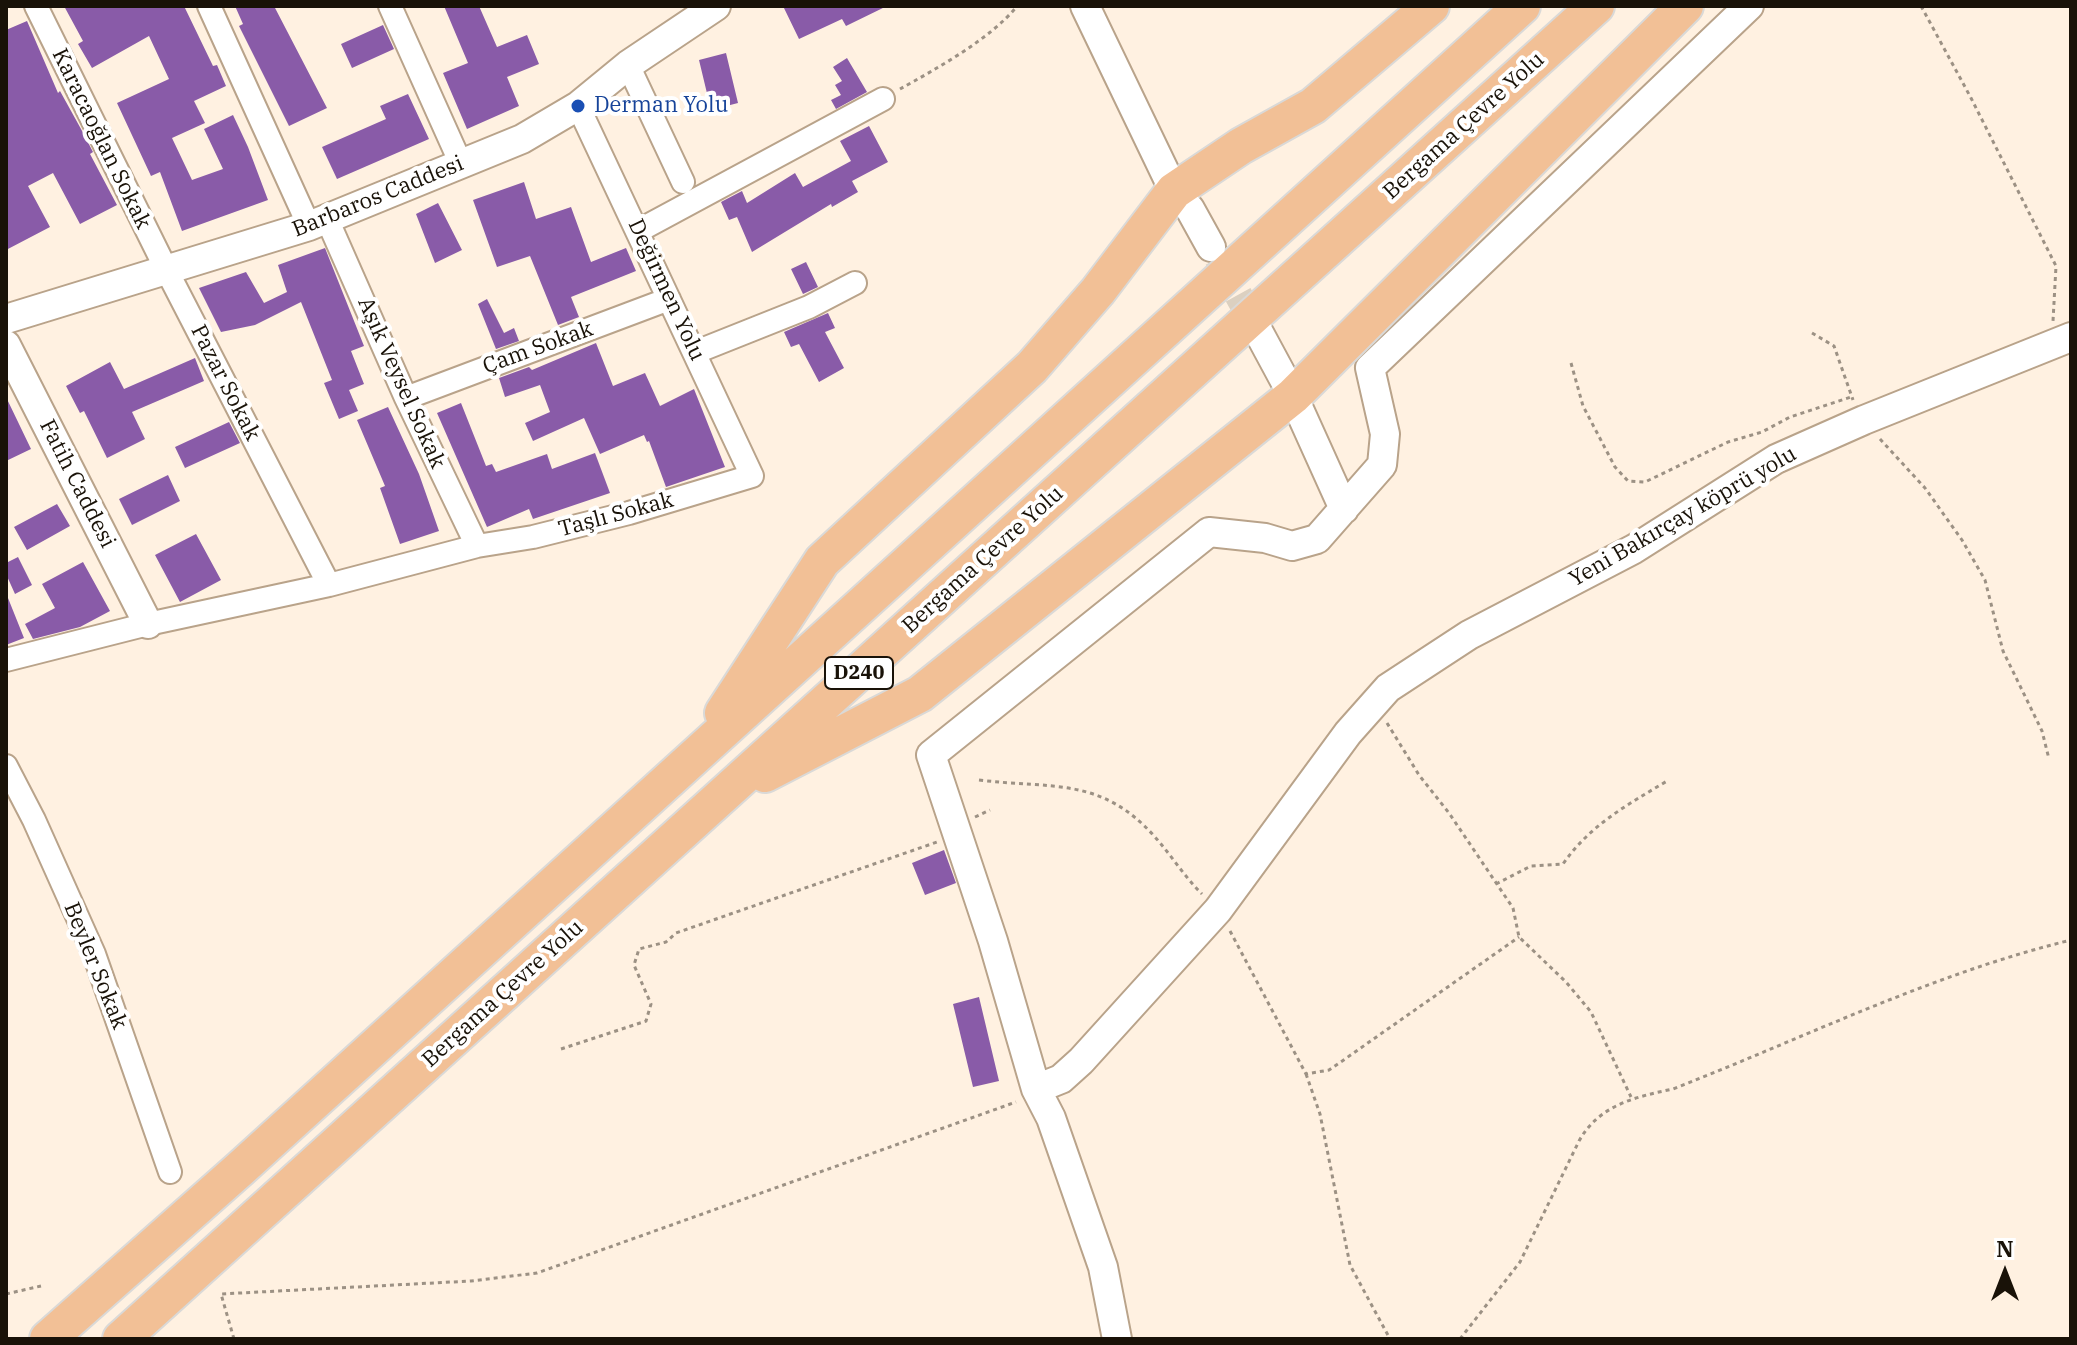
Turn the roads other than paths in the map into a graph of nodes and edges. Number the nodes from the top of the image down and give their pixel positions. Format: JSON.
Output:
{"nodes":[{"id":1,"x":36,"y":6,"type":"edge"},
{"id":2,"x":209,"y":6,"type":"edge"},
{"id":3,"x":390,"y":6,"type":"edge"},
{"id":4,"x":716,"y":6,"type":"edge"},
{"id":5,"x":1085,"y":6,"type":"edge"},
{"id":6,"x":1431,"y":6,"type":"edge"},
{"id":7,"x":1522,"y":6,"type":"edge"},
{"id":8,"x":1596,"y":6,"type":"edge"},
{"id":9,"x":1685,"y":6,"type":"edge"},
{"id":10,"x":1749,"y":6,"type":"edge"},
{"id":11,"x":628,"y":65,"type":"junction"},
{"id":12,"x":883,"y":99,"type":"road end"},
{"id":13,"x":578,"y":106,"type":"junction"},
{"id":14,"x":461,"y":164,"type":"junction"},
{"id":15,"x":683,"y":182,"type":"dead end"},
{"id":16,"x":1174,"y":191,"type":"junction"},
{"id":17,"x":318,"y":223,"type":"junction"},
{"id":18,"x":638,"y":231,"type":"junction"},
{"id":19,"x":1211,"y":247,"type":"tunnel mouth"},
{"id":20,"x":167,"y":271,"type":"junction"},
{"id":21,"x":855,"y":283,"type":"dead end"},
{"id":22,"x":669,"y":299,"type":"junction"},
{"id":23,"x":6,"y":319,"type":"edge"},
{"id":24,"x":1258,"y":331,"type":"tunnel mouth"},
{"id":25,"x":2063,"y":340,"type":"edge"},
{"id":26,"x":6,"y":345,"type":"edge"},
{"id":27,"x":696,"y":352,"type":"junction"},
{"id":28,"x":1293,"y":396,"type":"junction"},
{"id":29,"x":406,"y":398,"type":"junction"},
{"id":30,"x":752,"y":476,"type":"joint"},
{"id":31,"x":1344,"y":509,"type":"junction"},
{"id":32,"x":477,"y":546,"type":"junction"},
{"id":33,"x":329,"y":585,"type":"junction"},
{"id":34,"x":148,"y":624,"type":"junction"},
{"id":35,"x":6,"y":660,"type":"edge"},
{"id":36,"x":695,"y":756,"type":"junction"},
{"id":37,"x":6,"y":766,"type":"edge"},
{"id":38,"x":721,"y":797,"type":"junction"},
{"id":39,"x":1036,"y":1089,"type":"junction"},
{"id":40,"x":170,"y":1172,"type":"dead end"},
{"id":41,"x":48,"y":1339,"type":"edge"},
{"id":42,"x":121,"y":1339,"type":"edge"},
{"id":43,"x":1117,"y":1339,"type":"edge"}],
"edges":[{"from":1,"to":20,"type":"street","name":"Karacaoğlan Sokak"},
{"from":2,"to":17,"type":"street","name":"Aşık Veysel Sokak"},
{"from":3,"to":14,"type":"street"},
{"from":4,"to":11,"type":"street","name":"Barbaros Caddesi"},
{"from":5,"to":16,"type":"street"},
{"from":6,"to":16,"type":"highway"},
{"from":7,"to":36,"type":"highway","number":"D240"},
{"from":8,"to":38,"type":"highway","name":"Bergama Çevre Yolu","number":"D240"},
{"from":9,"to":28,"type":"highway"},
{"from":10,"to":31,"type":"street"},
{"from":11,"to":13,"type":"street","name":"Barbaros Caddesi"},
{"from":11,"to":15,"type":"street"},
{"from":12,"to":18,"type":"street"},
{"from":13,"to":14,"type":"street","name":"Barbaros Caddesi"},
{"from":13,"to":18,"type":"street","name":"Değirmen Yolu"},
{"from":14,"to":17,"type":"street","name":"Barbaros Caddesi"},
{"from":16,"to":19,"type":"street"},
{"from":16,"to":36,"type":"highway"},
{"from":17,"to":20,"type":"street","name":"Barbaros Caddesi"},
{"from":17,"to":29,"type":"street","name":"Aşık Veysel Sokak"},
{"from":18,"to":22,"type":"street","name":"Değirmen Yolu"},
{"from":20,"to":23,"type":"street","name":"Barbaros Caddesi"},
{"from":20,"to":33,"type":"street","name":"Pazar Sokak"},
{"from":21,"to":27,"type":"street"},
{"from":22,"to":27,"type":"street","name":"Değirmen Yolu"},
{"from":22,"to":29,"type":"street","name":"Çam Sokak"},
{"from":24,"to":28,"type":"street"},
{"from":25,"to":39,"type":"street","name":"Yeni Bakırçay köprü yolu"},
{"from":26,"to":34,"type":"street","name":"Fatih Caddesi"},
{"from":27,"to":30,"type":"street","name":"Değirmen Yolu"},
{"from":28,"to":31,"type":"street"},
{"from":28,"to":38,"type":"highway"},
{"from":29,"to":32,"type":"street","name":"Aşık Veysel Sokak"},
{"from":30,"to":32,"type":"street","name":"Taşlı Sokak"},
{"from":31,"to":39,"type":"street"},
{"from":32,"to":33,"type":"street","name":"Taşlı Sokak"},
{"from":33,"to":34,"type":"street","name":"Taşlı Sokak"},
{"from":34,"to":35,"type":"street","name":"Taşlı Sokak"},
{"from":36,"to":41,"type":"highway","number":"D240"},
{"from":37,"to":40,"type":"street","name":"Beyler Sokak"},
{"from":38,"to":42,"type":"highway","name":"Bergama Çevre Yolu","number":"D240"},
{"from":39,"to":43,"type":"street"}]}
